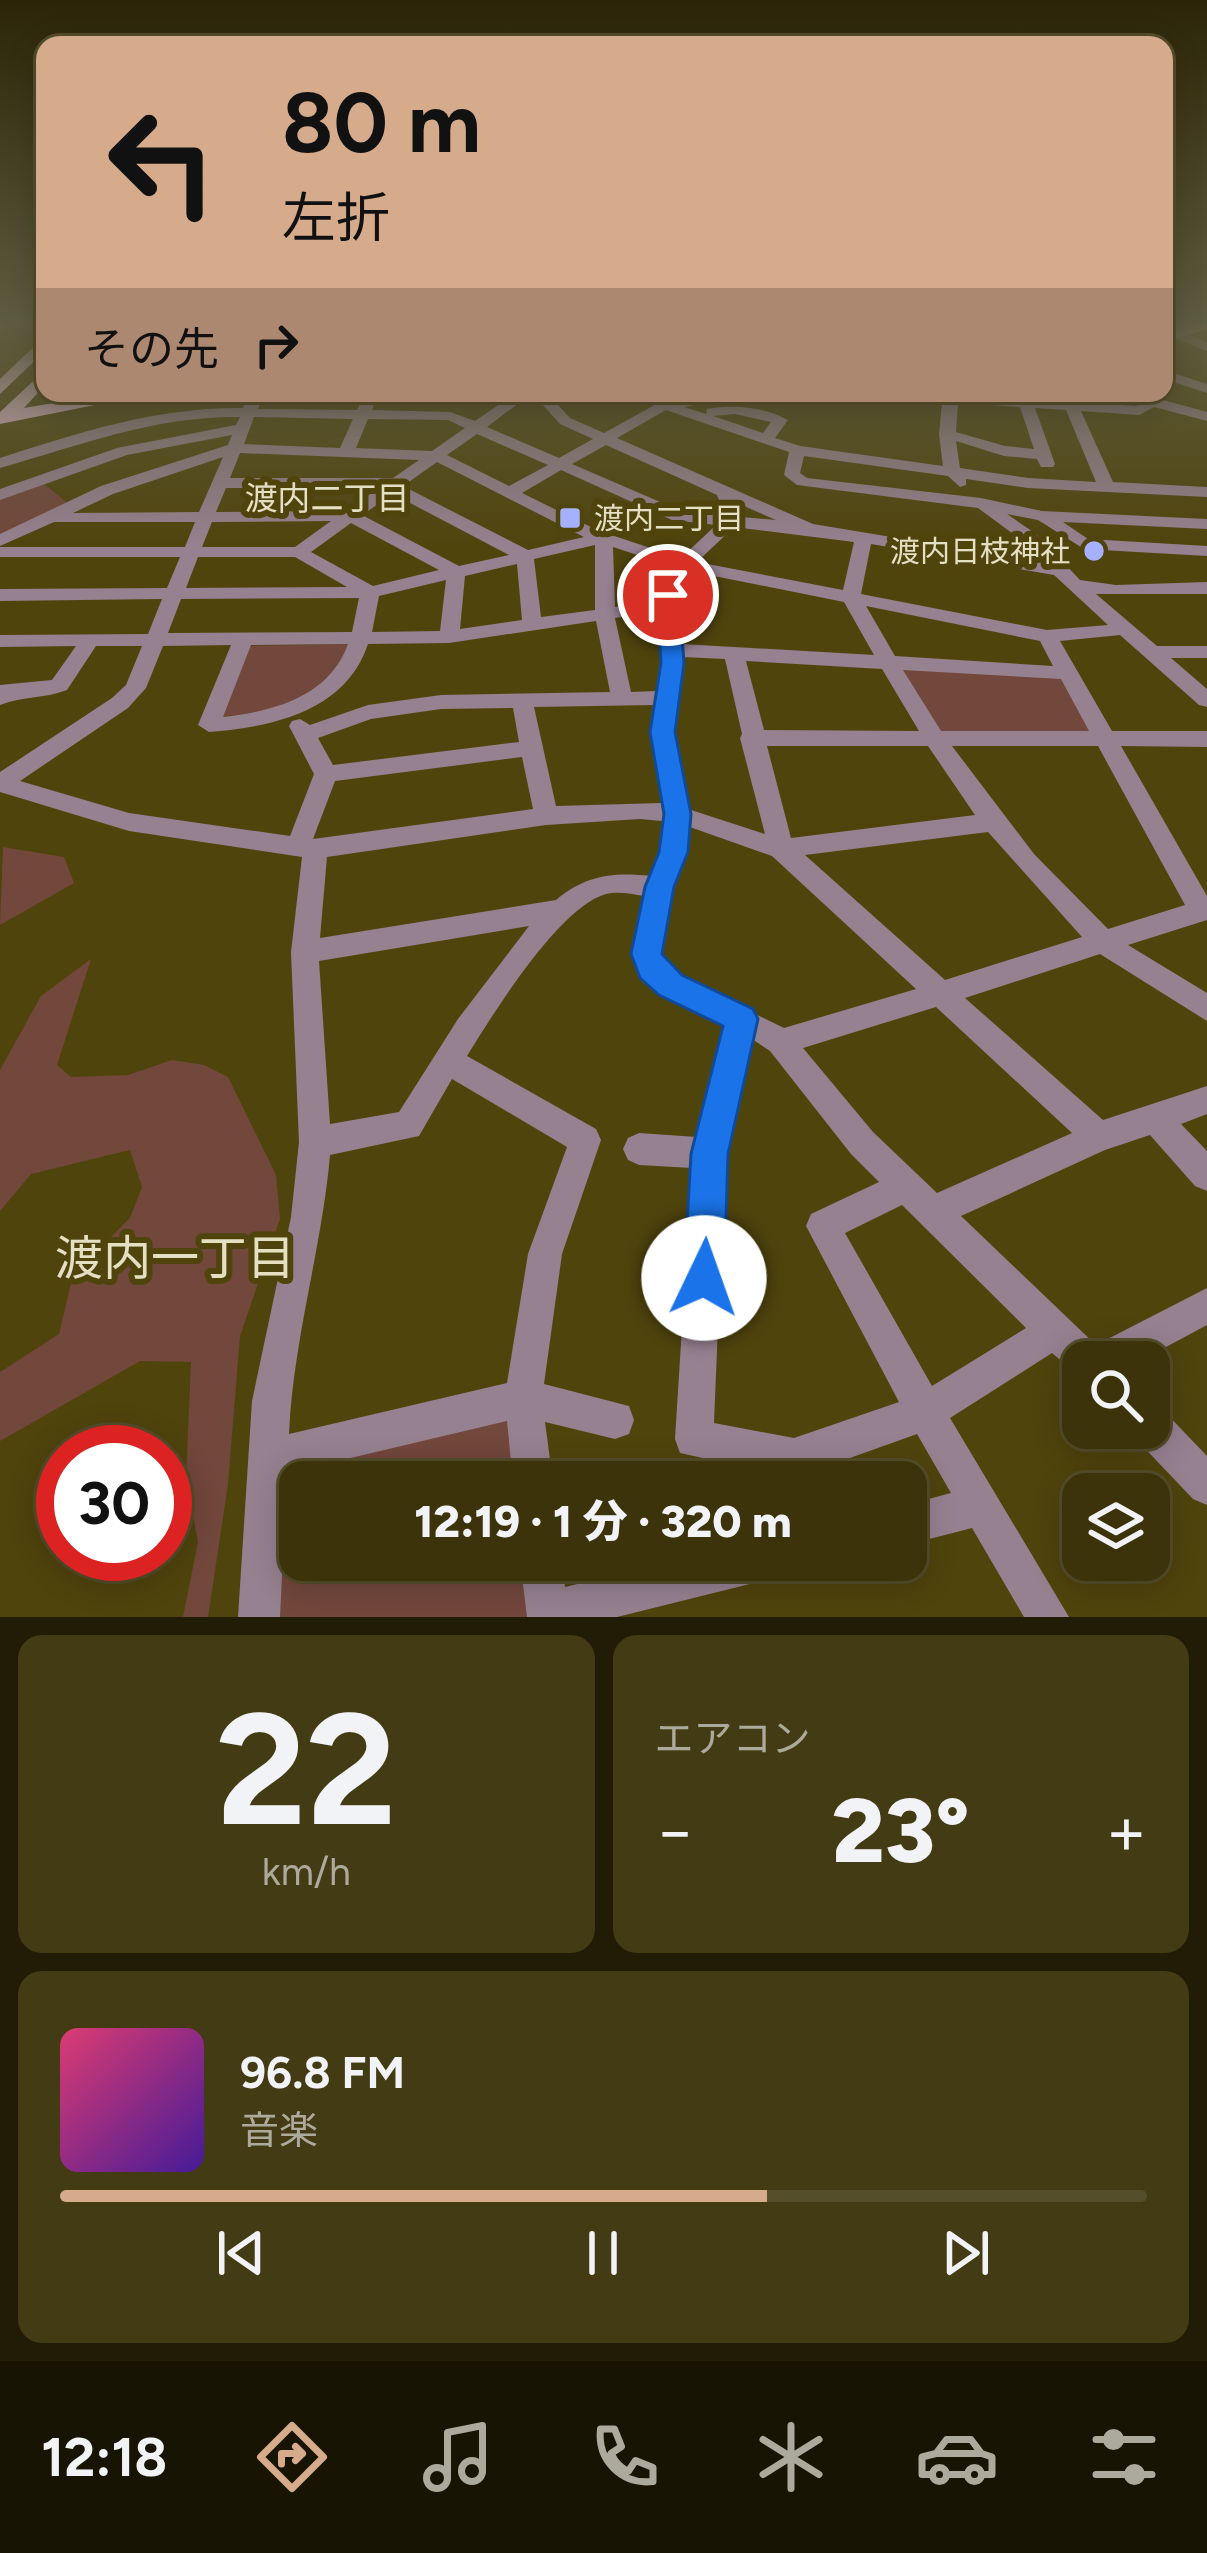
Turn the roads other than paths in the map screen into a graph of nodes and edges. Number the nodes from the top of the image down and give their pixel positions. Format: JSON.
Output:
{"nodes":[{"id":1,"x":84,"y":402,"type":"edge"},
{"id":2,"x":368,"y":402,"type":"edge"},
{"id":3,"x":512,"y":402,"type":"edge"},
{"id":4,"x":546,"y":402,"type":"edge"},
{"id":5,"x":687,"y":402,"type":"edge"},
{"id":6,"x":951,"y":402,"type":"edge"},
{"id":7,"x":1025,"y":402,"type":"edge"},
{"id":8,"x":1048,"y":402,"type":"edge"},
{"id":9,"x":1152,"y":402,"type":"edge"},
{"id":10,"x":1173,"y":402,"type":"edge"},
{"id":11,"x":665,"y":405,"type":"junction"},
{"id":12,"x":1071,"y":406,"type":"junction"},
{"id":13,"x":2,"y":414,"type":"edge"},
{"id":14,"x":362,"y":414,"type":"junction"},
{"id":15,"x":692,"y":415,"type":"junction"},
{"id":16,"x":1207,"y":417,"type":"edge"},
{"id":17,"x":245,"y":420,"type":"edge"},
{"id":18,"x":478,"y":426,"type":"junction"},
{"id":19,"x":101,"y":430,"type":"junction"},
{"id":20,"x":947,"y":434,"type":"junction"},
{"id":21,"x":609,"y":439,"type":"junction"},
{"id":22,"x":765,"y":441,"type":"junction"},
{"id":23,"x":347,"y":450,"type":"junction"},
{"id":24,"x":797,"y":450,"type":"junction"},
{"id":25,"x":123,"y":451,"type":"junction"},
{"id":26,"x":1043,"y":454,"type":"junction"},
{"id":27,"x":436,"y":456,"type":"junction"},
{"id":28,"x":6,"y":461,"type":"edge"},
{"id":29,"x":563,"y":465,"type":"junction"},
{"id":30,"x":952,"y":472,"type":"junction"},
{"id":31,"x":0,"y":474,"type":"edge"},
{"id":32,"x":147,"y":476,"type":"junction"},
{"id":33,"x":220,"y":483,"type":"junction"},
{"id":34,"x":394,"y":485,"type":"junction"},
{"id":35,"x":1055,"y":485,"type":"junction"},
{"id":36,"x":1107,"y":487,"type":"junction"},
{"id":37,"x":1207,"y":492,"type":"edge"},
{"id":38,"x":509,"y":493,"type":"junction"},
{"id":39,"x":0,"y":496,"type":"edge"},
{"id":40,"x":728,"y":497,"type":"junction"},
{"id":41,"x":981,"y":503,"type":"junction"},
{"id":42,"x":350,"y":516,"type":"junction"},
{"id":43,"x":1042,"y":516,"type":"junction"},
{"id":44,"x":206,"y":517,"type":"junction"},
{"id":45,"x":45,"y":518,"type":"junction"},
{"id":46,"x":729,"y":522,"type":"junction"},
{"id":47,"x":1207,"y":524,"type":"edge"},
{"id":48,"x":809,"y":529,"type":"junction"},
{"id":49,"x":604,"y":538,"type":"junction"},
{"id":50,"x":863,"y":540,"type":"junction"},
{"id":51,"x":0,"y":541,"type":"edge"},
{"id":52,"x":1207,"y":551,"type":"edge"},
{"id":53,"x":0,"y":552,"type":"edge"},
{"id":54,"x":193,"y":552,"type":"junction"},
{"id":55,"x":299,"y":552,"type":"junction"},
{"id":56,"x":525,"y":556,"type":"junction"},
{"id":57,"x":686,"y":565,"type":"junction"},
{"id":58,"x":456,"y":572,"type":"junction"},
{"id":59,"x":1066,"y":577,"type":"junction"},
{"id":60,"x":1207,"y":588,"type":"edge"},
{"id":61,"x":370,"y":592,"type":"junction"},
{"id":62,"x":176,"y":593,"type":"junction"},
{"id":63,"x":0,"y":595,"type":"edge"},
{"id":64,"x":850,"y":596,"type":"junction"},
{"id":65,"x":666,"y":605,"type":"junction"},
{"id":66,"x":604,"y":615,"type":"junction"},
{"id":67,"x":532,"y":626,"type":"junction"},
{"id":68,"x":1125,"y":628,"type":"junction"},
{"id":69,"x":1047,"y":636,"type":"junction"},
{"id":70,"x":449,"y":637,"type":"junction"},
{"id":71,"x":359,"y":639,"type":"junction"},
{"id":72,"x":243,"y":640,"type":"junction"},
{"id":73,"x":0,"y":641,"type":"edge"},
{"id":74,"x":89,"y":641,"type":"junction"},
{"id":75,"x":157,"y":641,"type":"junction"},
{"id":76,"x":673,"y":650,"type":"junction"},
{"id":77,"x":1153,"y":652,"type":"junction"},
{"id":78,"x":1207,"y":652,"type":"edge"},
{"id":79,"x":734,"y":653,"type":"junction"},
{"id":80,"x":886,"y":661,"type":"junction"},
{"id":81,"x":1067,"y":673,"type":"junction"},
{"id":82,"x":0,"y":698,"type":"edge"},
{"id":83,"x":622,"y":698,"type":"junction"},
{"id":84,"x":666,"y":698,"type":"junction"},
{"id":85,"x":522,"y":700,"type":"junction"},
{"id":86,"x":1207,"y":700,"type":"edge"},
{"id":87,"x":289,"y":709,"type":"junction"},
{"id":88,"x":305,"y":735,"type":"junction"},
{"id":89,"x":751,"y":738,"type":"junction"},
{"id":90,"x":932,"y":738,"type":"junction"},
{"id":91,"x":1207,"y":739,"type":"edge"},
{"id":92,"x":1104,"y":740,"type":"junction"},
{"id":93,"x":530,"y":748,"type":"junction"},
{"id":94,"x":326,"y":774,"type":"junction"},
{"id":95,"x":0,"y":783,"type":"edge"},
{"id":96,"x":677,"y":814,"type":"junction"},
{"id":97,"x":547,"y":816,"type":"junction"},
{"id":98,"x":992,"y":822,"type":"junction"},
{"id":99,"x":306,"y":848,"type":"junction"},
{"id":100,"x":781,"y":849,"type":"junction"},
{"id":101,"x":659,"y":887,"type":"junction"},
{"id":102,"x":559,"y":910,"type":"junction"},
{"id":103,"x":1204,"y":910,"type":"edge"},
{"id":104,"x":1101,"y":939,"type":"junction"},
{"id":105,"x":305,"y":952,"type":"junction"},
{"id":106,"x":942,"y":996,"type":"junction"},
{"id":107,"x":1207,"y":1008,"type":"edge"},
{"id":108,"x":742,"y":1019,"type":"junction"},
{"id":109,"x":780,"y":1042,"type":"junction"},
{"id":110,"x":448,"y":1060,"type":"junction"},
{"id":111,"x":1207,"y":1100,"type":"edge"},
{"id":112,"x":1156,"y":1120,"type":"junction"},
{"id":113,"x":1099,"y":1136,"type":"junction"},
{"id":114,"x":315,"y":1142,"type":"junction"},
{"id":115,"x":639,"y":1149,"type":"dead end"},
{"id":116,"x":710,"y":1154,"type":"junction"},
{"id":117,"x":1207,"y":1175,"type":"edge"},
{"id":118,"x":917,"y":1200,"type":"junction"},
{"id":119,"x":1207,"y":1306,"type":"edge"},
{"id":120,"x":1053,"y":1332,"type":"junction"},
{"id":121,"x":1063,"y":1341,"type":"edge"},
{"id":122,"x":1141,"y":1341,"type":"edge"},
{"id":123,"x":524,"y":1398,"type":"junction"},
{"id":124,"x":925,"y":1412,"type":"junction"},
{"id":125,"x":615,"y":1420,"type":"dead end"},
{"id":126,"x":1170,"y":1446,"type":"edge"},
{"id":127,"x":268,"y":1458,"type":"junction"},
{"id":128,"x":531,"y":1461,"type":"edge"},
{"id":129,"x":1207,"y":1485,"type":"edge"},
{"id":130,"x":981,"y":1506,"type":"junction"},
{"id":131,"x":927,"y":1520,"type":"edge"},
{"id":132,"x":543,"y":1581,"type":"edge"},
{"id":133,"x":680,"y":1581,"type":"edge"},
{"id":134,"x":547,"y":1615,"type":"edge"},
{"id":135,"x":260,"y":1617,"type":"edge"},
{"id":136,"x":1048,"y":1617,"type":"edge"}],
"edges":[{"from":1,"to":13,"type":"main road"},
{"from":2,"to":14,"type":"street"},
{"from":3,"to":18,"type":"street"},
{"from":4,"to":21,"type":"street"},
{"from":5,"to":11,"type":"street"},
{"from":6,"to":20,"type":"street"},
{"from":7,"to":26,"type":"street"},
{"from":8,"to":12,"type":"street"},
{"from":9,"to":12,"type":"street"},
{"from":10,"to":16,"type":"street"},
{"from":11,"to":15,"type":"street"},
{"from":11,"to":21,"type":"street"},
{"from":12,"to":36,"type":"street"},
{"from":14,"to":17,"type":"street"},
{"from":14,"to":18,"type":"street"},
{"from":14,"to":23,"type":"street"},
{"from":15,"to":22,"type":"street"},
{"from":15,"to":22,"type":"street"},
{"from":17,"to":19,"type":"street"},
{"from":17,"to":23,"type":"street"},
{"from":17,"to":25,"type":"street"},
{"from":17,"to":32,"type":"street"},
{"from":17,"to":33,"type":"street"},
{"from":18,"to":27,"type":"street"},
{"from":18,"to":29,"type":"street"},
{"from":19,"to":25,"type":"street"},
{"from":19,"to":28,"type":"street"},
{"from":20,"to":26,"type":"street"},
{"from":20,"to":30,"type":"street"},
{"from":21,"to":29,"type":"street"},
{"from":21,"to":40,"type":"street"},
{"from":22,"to":24,"type":"street"},
{"from":23,"to":27,"type":"street"},
{"from":24,"to":30,"type":"street"},
{"from":24,"to":41,"type":"street"},
{"from":25,"to":32,"type":"street"},
{"from":25,"to":39,"type":"street"},
{"from":26,"to":35,"type":"street"},
{"from":27,"to":34,"type":"street"},
{"from":27,"to":38,"type":"street"},
{"from":28,"to":31,"type":"street"},
{"from":29,"to":38,"type":"street"},
{"from":29,"to":46,"type":"street"},
{"from":30,"to":35,"type":"street"},
{"from":30,"to":41,"type":"street"},
{"from":32,"to":45,"type":"street"},
{"from":33,"to":34,"type":"street"},
{"from":33,"to":44,"type":"street"},
{"from":34,"to":42,"type":"street"},
{"from":34,"to":56,"type":"street"},
{"from":35,"to":36,"type":"street"},
{"from":36,"to":37,"type":"street"},
{"from":38,"to":49,"type":"street"},
{"from":40,"to":46,"type":"street"},
{"from":40,"to":48,"type":"street"},
{"from":41,"to":43,"type":"street"},
{"from":41,"to":59,"type":"street"},
{"from":42,"to":44,"type":"street"},
{"from":42,"to":55,"type":"street"},
{"from":42,"to":58,"type":"street"},
{"from":43,"to":47,"type":"street"},
{"from":43,"to":52,"type":"street"},
{"from":44,"to":45,"type":"street"},
{"from":44,"to":54,"type":"street"},
{"from":45,"to":51,"type":"street"},
{"from":46,"to":48,"type":"street"},
{"from":46,"to":57,"type":"street"},
{"from":48,"to":50,"type":"street"},
{"from":49,"to":56,"type":"street"},
{"from":49,"to":57,"type":"street"},
{"from":49,"to":66,"type":"street"},
{"from":50,"to":59,"type":"street"},
{"from":50,"to":64,"type":"street"},
{"from":53,"to":54,"type":"street"},
{"from":54,"to":55,"type":"street"},
{"from":54,"to":62,"type":"street"},
{"from":55,"to":61,"type":"street"},
{"from":56,"to":58,"type":"street"},
{"from":56,"to":67,"type":"street"},
{"from":57,"to":64,"type":"street"},
{"from":57,"to":65,"type":"street"},
{"from":58,"to":61,"type":"street"},
{"from":58,"to":70,"type":"street"},
{"from":59,"to":60,"type":"street"},
{"from":59,"to":68,"type":"street"},
{"from":61,"to":62,"type":"street"},
{"from":61,"to":71,"type":"street"},
{"from":62,"to":63,"type":"street"},
{"from":62,"to":75,"type":"street"},
{"from":64,"to":69,"type":"street"},
{"from":64,"to":80,"type":"street"},
{"from":65,"to":66,"type":"street"},
{"from":65,"to":76,"type":"street"},
{"from":66,"to":67,"type":"street"},
{"from":66,"to":83,"type":"street"},
{"from":67,"to":70,"type":"street"},
{"from":68,"to":69,"type":"street"},
{"from":68,"to":77,"type":"street"},
{"from":69,"to":81,"type":"street"},
{"from":70,"to":71,"type":"street"},
{"from":71,"to":72,"type":"street"},
{"from":71,"to":87,"type":"street"},
{"from":72,"to":75,"type":"street"},
{"from":72,"to":87,"type":"street"},
{"from":73,"to":74,"type":"street"},
{"from":74,"to":75,"type":"street"},
{"from":74,"to":82,"type":"street"},
{"from":75,"to":95,"type":"street"},
{"from":76,"to":79,"type":"street"},
{"from":76,"to":84,"type":"street"},
{"from":77,"to":78,"type":"street"},
{"from":77,"to":86,"type":"street"},
{"from":79,"to":80,"type":"street"},
{"from":79,"to":89,"type":"street"},
{"from":80,"to":81,"type":"street"},
{"from":80,"to":90,"type":"street"},
{"from":81,"to":92,"type":"street"},
{"from":83,"to":84,"type":"street"},
{"from":83,"to":85,"type":"street"},
{"from":84,"to":96,"type":"street"},
{"from":85,"to":88,"type":"street"},
{"from":85,"to":93,"type":"street"},
{"from":87,"to":88,"type":"street"},
{"from":88,"to":94,"type":"street"},
{"from":89,"to":90,"type":"street"},
{"from":89,"to":100,"type":"street"},
{"from":90,"to":92,"type":"street"},
{"from":90,"to":98,"type":"street"},
{"from":91,"to":92,"type":"street"},
{"from":92,"to":103,"type":"street"},
{"from":93,"to":94,"type":"street"},
{"from":93,"to":97,"type":"street"},
{"from":94,"to":99,"type":"street"},
{"from":95,"to":99,"type":"street"},
{"from":96,"to":97,"type":"street"},
{"from":96,"to":100,"type":"street"},
{"from":96,"to":101,"type":"street"},
{"from":97,"to":99,"type":"street"},
{"from":98,"to":100,"type":"street"},
{"from":98,"to":104,"type":"street"},
{"from":99,"to":105,"type":"street"},
{"from":100,"to":106,"type":"street"},
{"from":101,"to":102,"type":"street"},
{"from":101,"to":108,"type":"street"},
{"from":102,"to":105,"type":"street"},
{"from":102,"to":110,"type":"street"},
{"from":103,"to":104,"type":"street"},
{"from":104,"to":106,"type":"street"},
{"from":104,"to":107,"type":"street"},
{"from":105,"to":114,"type":"street"},
{"from":106,"to":109,"type":"street"},
{"from":106,"to":113,"type":"street"},
{"from":108,"to":109,"type":"street"},
{"from":108,"to":116,"type":"street"},
{"from":109,"to":118,"type":"street"},
{"from":110,"to":114,"type":"street"},
{"from":110,"to":123,"type":"street"},
{"from":111,"to":112,"type":"street"},
{"from":112,"to":113,"type":"street"},
{"from":112,"to":117,"type":"street"},
{"from":113,"to":118,"type":"street"},
{"from":114,"to":127,"type":"street"},
{"from":115,"to":116,"type":"street"},
{"from":116,"to":124,"type":"street"},
{"from":118,"to":120,"type":"street"},
{"from":118,"to":124,"type":"street"},
{"from":119,"to":122,"type":"street"},
{"from":120,"to":121,"type":"street"},
{"from":120,"to":124,"type":"street"},
{"from":123,"to":125,"type":"street"},
{"from":123,"to":127,"type":"street"},
{"from":123,"to":128,"type":"street"},
{"from":124,"to":130,"type":"street"},
{"from":126,"to":129,"type":"street"},
{"from":127,"to":135,"type":"street"},
{"from":130,"to":131,"type":"street"},
{"from":130,"to":136,"type":"street"},
{"from":132,"to":134,"type":"street"},
{"from":133,"to":134,"type":"street"}]}
